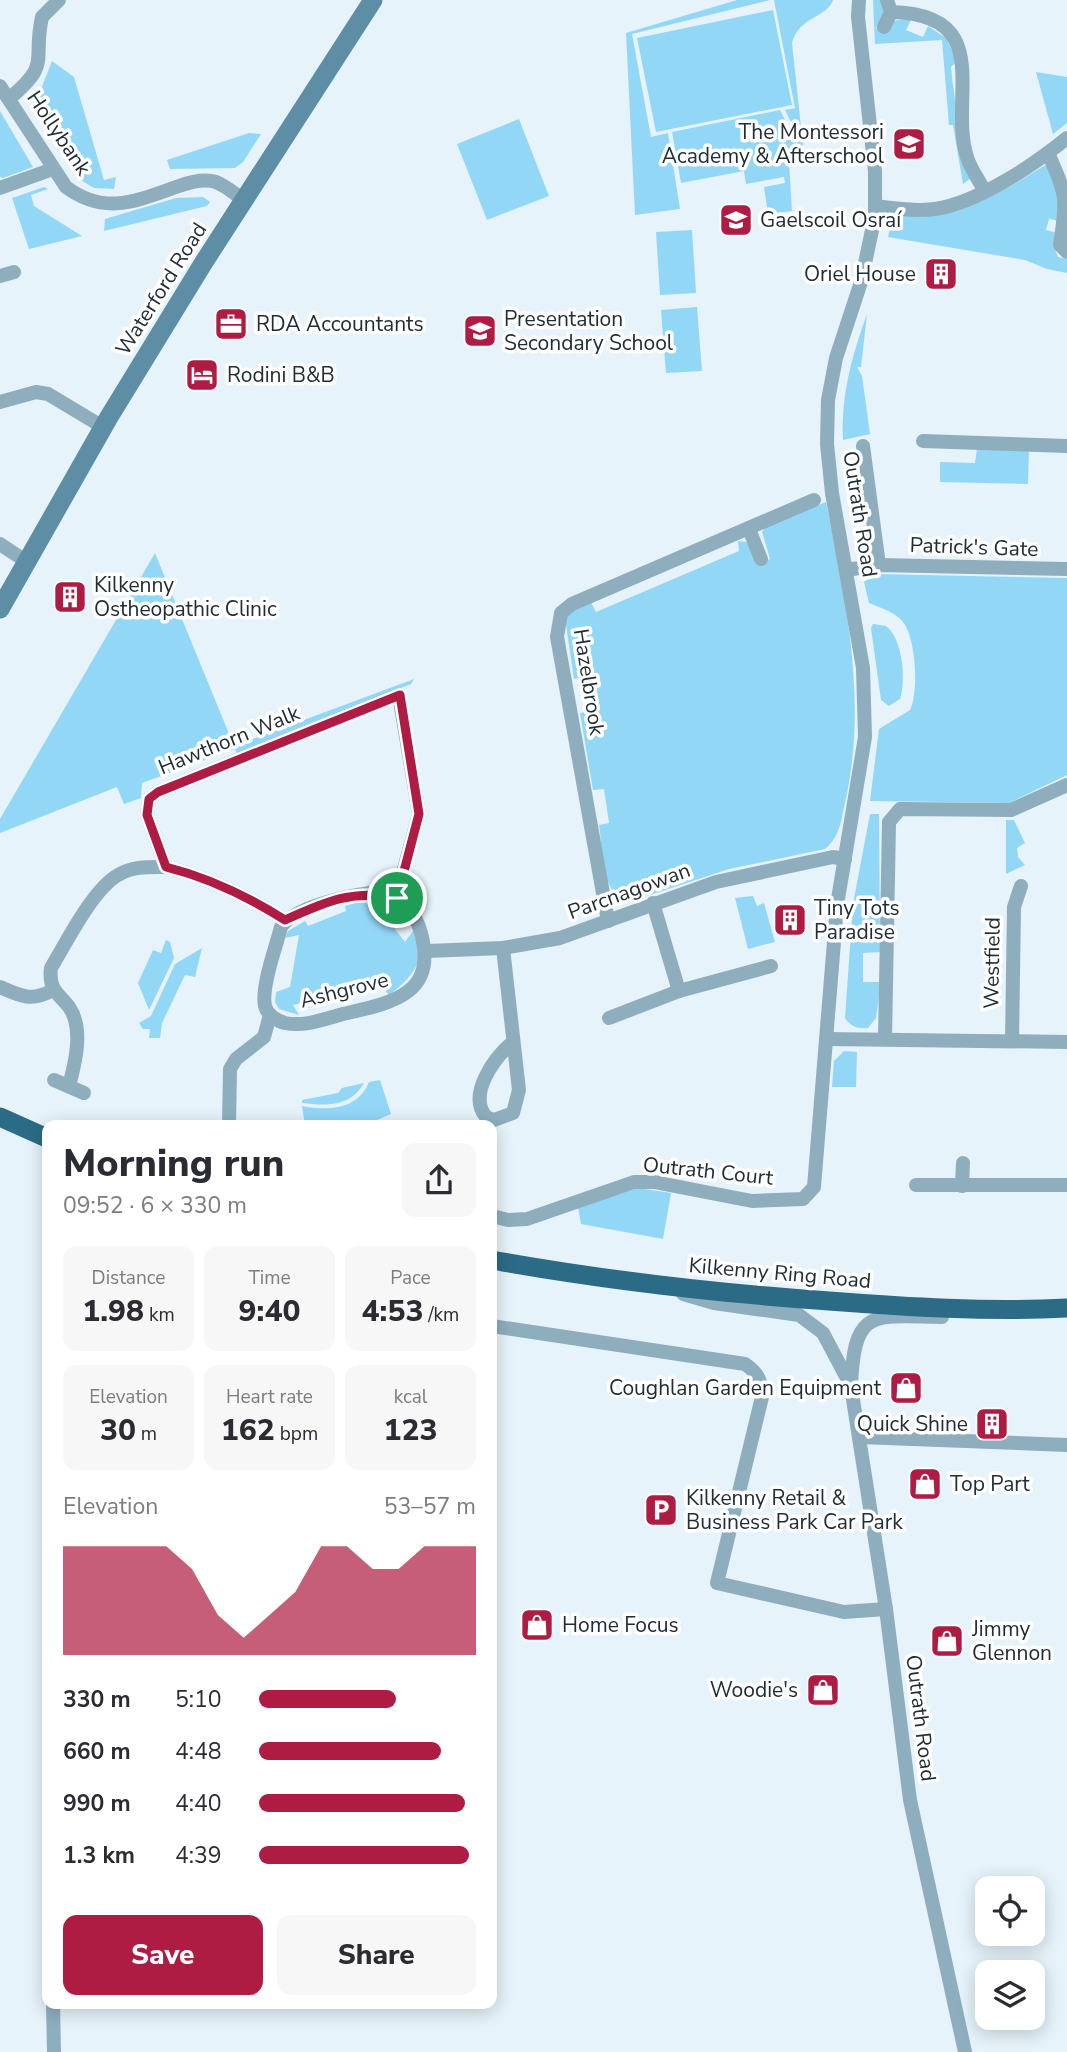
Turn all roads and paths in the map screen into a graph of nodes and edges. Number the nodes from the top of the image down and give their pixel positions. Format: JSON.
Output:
{"nodes":[{"id":1,"x":59,"y":0,"type":"edge"},
{"id":2,"x":373,"y":0,"type":"edge"},
{"id":3,"x":859,"y":0,"type":"edge"},
{"id":4,"x":889,"y":6,"type":"edge"},
{"id":5,"x":884,"y":27,"type":"dead end"},
{"id":6,"x":5,"y":92,"type":"edge"},
{"id":7,"x":1067,"y":138,"type":"edge"},
{"id":8,"x":1048,"y":153,"type":"junction"},
{"id":9,"x":53,"y":169,"type":"junction"},
{"id":10,"x":0,"y":188,"type":"edge"},
{"id":11,"x":984,"y":190,"type":"junction"},
{"id":12,"x":244,"y":200,"type":"junction"},
{"id":13,"x":875,"y":206,"type":"junction"},
{"id":14,"x":1067,"y":252,"type":"edge"},
{"id":15,"x":0,"y":402,"type":"edge"},
{"id":16,"x":103,"y":427,"type":"junction"},
{"id":17,"x":923,"y":441,"type":"dead end"},
{"id":18,"x":863,"y":446,"type":"dead end"},
{"id":19,"x":1067,"y":446,"type":"edge"},
{"id":20,"x":814,"y":500,"type":"dead end"},
{"id":21,"x":750,"y":528,"type":"junction"},
{"id":22,"x":0,"y":544,"type":"edge"},
{"id":23,"x":761,"y":559,"type":"dead end"},
{"id":24,"x":27,"y":562,"type":"junction"},
{"id":25,"x":879,"y":565,"type":"junction"},
{"id":26,"x":1067,"y":569,"type":"edge"},
{"id":27,"x":846,"y":570,"type":"junction"},
{"id":28,"x":0,"y":609,"type":"edge"},
{"id":29,"x":1067,"y":785,"type":"edge"},
{"id":30,"x":845,"y":859,"type":"junction"},
{"id":31,"x":166,"y":867,"type":"junction"},
{"id":32,"x":1021,"y":886,"type":"dead end"},
{"id":33,"x":397,"y":898,"type":"junction"},
{"id":34,"x":653,"y":903,"type":"junction"},
{"id":35,"x":285,"y":920,"type":"junction"},
{"id":36,"x":608,"y":921,"type":"junction"},
{"id":37,"x":503,"y":948,"type":"junction"},
{"id":38,"x":427,"y":951,"type":"junction"},
{"id":39,"x":771,"y":966,"type":"dead end"},
{"id":40,"x":0,"y":987,"type":"edge"},
{"id":41,"x":53,"y":990,"type":"junction"},
{"id":42,"x":679,"y":990,"type":"junction"},
{"id":43,"x":270,"y":1015,"type":"junction"},
{"id":44,"x":609,"y":1018,"type":"dead end"},
{"id":45,"x":827,"y":1039,"type":"junction"},
{"id":46,"x":885,"y":1040,"type":"junction"},
{"id":47,"x":1012,"y":1041,"type":"junction"},
{"id":48,"x":513,"y":1042,"type":"junction"},
{"id":49,"x":1067,"y":1042,"type":"edge"},
{"id":50,"x":54,"y":1080,"type":"dead end"},
{"id":51,"x":69,"y":1086,"type":"junction"},
{"id":52,"x":84,"y":1093,"type":"dead end"},
{"id":53,"x":0,"y":1117,"type":"edge"},
{"id":54,"x":229,"y":1120,"type":"edge"},
{"id":55,"x":42,"y":1136,"type":"edge"},
{"id":56,"x":963,"y":1163,"type":"dead end"},
{"id":57,"x":916,"y":1185,"type":"dead end"},
{"id":58,"x":1067,"y":1185,"type":"edge"},
{"id":59,"x":962,"y":1186,"type":"junction"},
{"id":60,"x":497,"y":1217,"type":"edge"},
{"id":61,"x":497,"y":1261,"type":"edge"},
{"id":62,"x":645,"y":1284,"type":"junction"},
{"id":63,"x":1067,"y":1308,"type":"edge"},
{"id":64,"x":1013,"y":1309,"type":"junction"},
{"id":65,"x":497,"y":1327,"type":"edge"},
{"id":66,"x":851,"y":1387,"type":"junction"},
{"id":67,"x":860,"y":1437,"type":"junction"},
{"id":68,"x":1067,"y":1446,"type":"edge"},
{"id":69,"x":886,"y":1609,"type":"junction"},
{"id":70,"x":53,"y":2009,"type":"edge"},
{"id":71,"x":54,"y":2052,"type":"edge"},
{"id":72,"x":965,"y":2052,"type":"edge"}],
"edges":[{"from":1,"to":6,"type":"street"},
{"from":2,"to":12,"type":"main road","name":"Waterford Road"},
{"from":3,"to":13,"type":"street","name":"Outrath Road"},
{"from":4,"to":5,"type":"street"},
{"from":4,"to":11,"type":"street"},
{"from":6,"to":9,"type":"street","name":"Hollybank"},
{"from":7,"to":8,"type":"street"},
{"from":8,"to":11,"type":"street"},
{"from":8,"to":14,"type":"street"},
{"from":9,"to":10,"type":"street"},
{"from":9,"to":12,"type":"street","name":"Hollybank"},
{"from":11,"to":13,"type":"street"},
{"from":12,"to":16,"type":"main road","name":"Waterford Road"},
{"from":13,"to":27,"type":"street","name":"Outrath Road"},
{"from":15,"to":16,"type":"street"},
{"from":16,"to":24,"type":"main road","name":"Waterford Road"},
{"from":17,"to":19,"type":"street"},
{"from":18,"to":25,"type":"street","name":"Patrick's Gate"},
{"from":20,"to":21,"type":"street","name":"Hazelbrook"},
{"from":21,"to":23,"type":"street"},
{"from":21,"to":36,"type":"street","name":"Hazelbrook"},
{"from":22,"to":24,"type":"street"},
{"from":24,"to":28,"type":"main road","name":"Waterford Road"},
{"from":25,"to":26,"type":"street","name":"Patrick's Gate"},
{"from":25,"to":27,"type":"street","name":"Patrick's Gate"},
{"from":27,"to":30,"type":"street","name":"Outrath Road"},
{"from":29,"to":46,"type":"street"},
{"from":30,"to":34,"type":"street","name":"Parcnagowan"},
{"from":30,"to":45,"type":"street","name":"Outrath Road"},
{"from":31,"to":33,"type":"street","name":"Hawthorn Walk"},
{"from":31,"to":35,"type":"street"},
{"from":31,"to":41,"type":"street"},
{"from":32,"to":47,"type":"street","name":"Westfield"},
{"from":33,"to":35,"type":"street"},
{"from":33,"to":38,"type":"street"},
{"from":34,"to":36,"type":"street","name":"Parcnagowan"},
{"from":34,"to":42,"type":"street"},
{"from":35,"to":43,"type":"street","name":"Ashgrove"},
{"from":36,"to":37,"type":"street","name":"Parcnagowan"},
{"from":37,"to":38,"type":"street","name":"Parcnagowan"},
{"from":37,"to":48,"type":"street"},
{"from":38,"to":43,"type":"street","name":"Ashgrove"},
{"from":39,"to":42,"type":"street"},
{"from":40,"to":41,"type":"street"},
{"from":41,"to":51,"type":"street"},
{"from":42,"to":44,"type":"street"},
{"from":43,"to":54,"type":"street"},
{"from":45,"to":46,"type":"street"},
{"from":45,"to":60,"type":"street","name":"Outrath Court"},
{"from":46,"to":47,"type":"street"},
{"from":47,"to":49,"type":"street"},
{"from":48,"to":48,"type":"street"},
{"from":50,"to":51,"type":"street"},
{"from":51,"to":52,"type":"street"},
{"from":53,"to":55,"type":"highway"},
{"from":56,"to":59,"type":"street"},
{"from":57,"to":59,"type":"street"},
{"from":58,"to":59,"type":"street"},
{"from":61,"to":62,"type":"highway","name":"Kilkenny Ring Road"},
{"from":62,"to":64,"type":"highway","name":"Kilkenny Ring Road"},
{"from":62,"to":66,"type":"street","name":"Outrath Road"},
{"from":63,"to":64,"type":"highway","name":"Kilkenny Ring Road"},
{"from":64,"to":66,"type":"street","name":"Outrath Road"},
{"from":65,"to":69,"type":"street"},
{"from":66,"to":67,"type":"street","name":"Outrath Road"},
{"from":67,"to":68,"type":"street"},
{"from":67,"to":69,"type":"street","name":"Outrath Road"},
{"from":69,"to":72,"type":"street","name":"Outrath Road"},
{"from":70,"to":71,"type":"street"}]}
